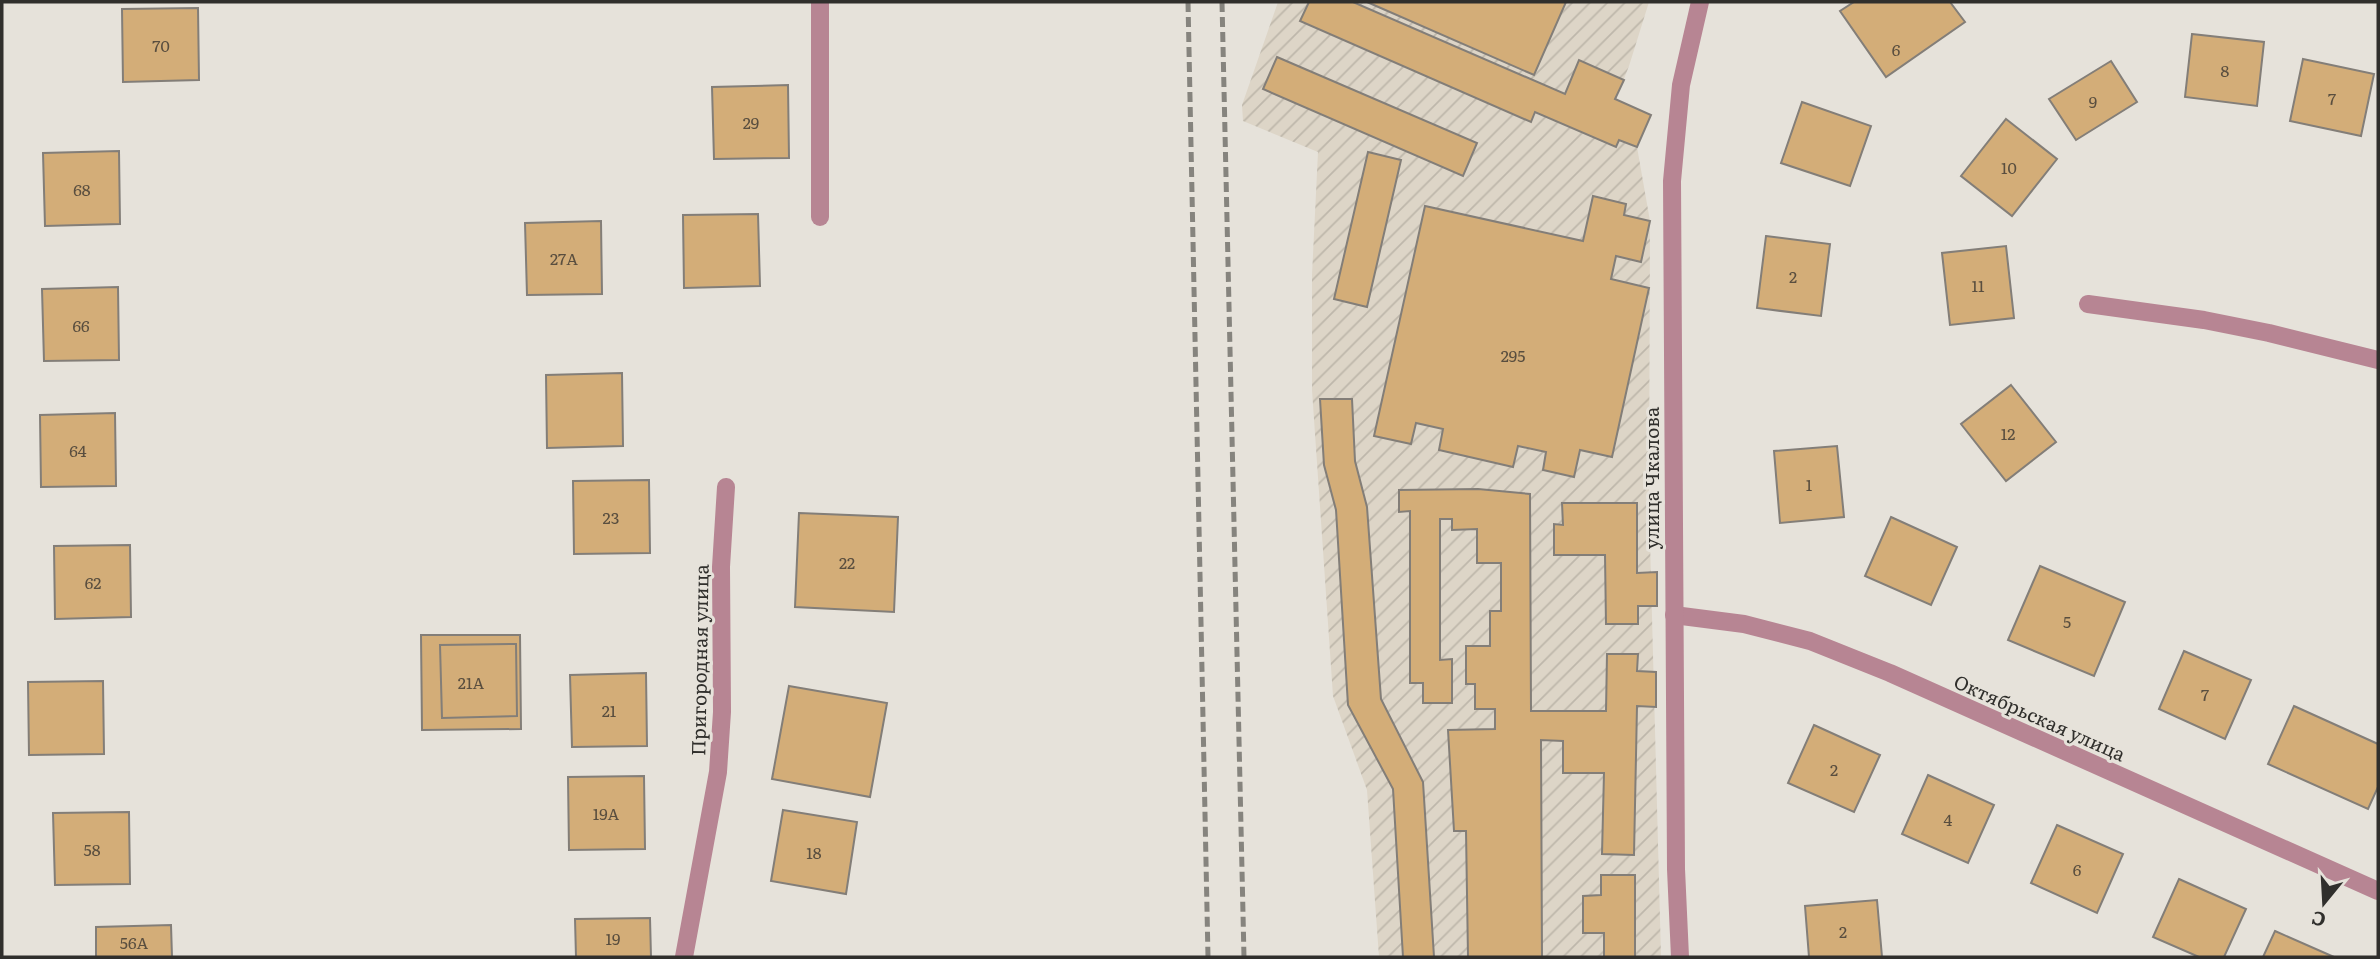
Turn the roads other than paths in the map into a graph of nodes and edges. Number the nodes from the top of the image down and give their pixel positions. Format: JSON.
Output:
{"nodes":[{"id":1,"x":820,"y":2,"type":"edge"},
{"id":2,"x":1700,"y":2,"type":"edge"},
{"id":3,"x":820,"y":217,"type":"dead end"},
{"id":4,"x":2088,"y":304,"type":"dead end"},
{"id":5,"x":2378,"y":360,"type":"edge"},
{"id":6,"x":726,"y":488,"type":"dead end"},
{"id":7,"x":1674,"y":615,"type":"junction"},
{"id":8,"x":2377,"y":887,"type":"edge"},
{"id":9,"x":684,"y":957,"type":"edge"},
{"id":10,"x":1680,"y":957,"type":"edge"}],
"edges":[{"from":1,"to":3,"type":"street"},
{"from":2,"to":7,"type":"street","name":"улица Чкалова"},
{"from":4,"to":5,"type":"street"},
{"from":6,"to":9,"type":"street","name":"Пригородная улица"},
{"from":7,"to":8,"type":"street","name":"Октябрьская улица"},
{"from":7,"to":10,"type":"street","name":"улица Чкалова"}]}
